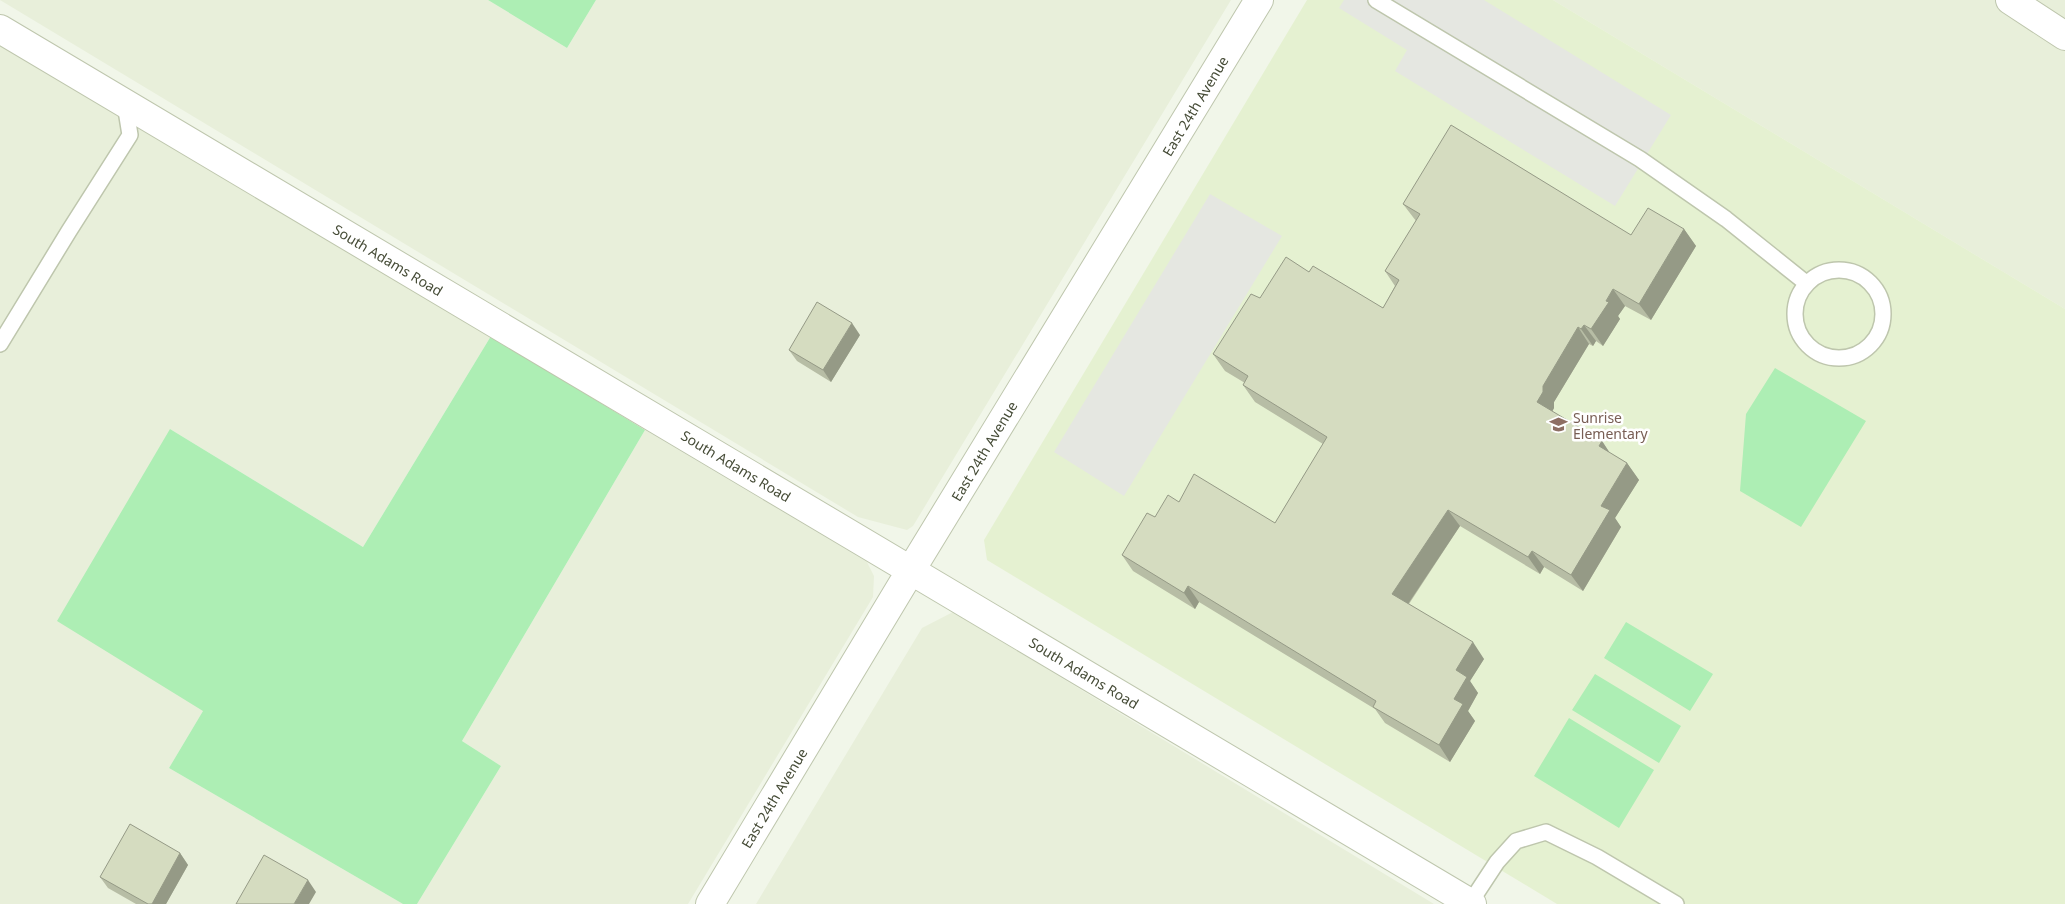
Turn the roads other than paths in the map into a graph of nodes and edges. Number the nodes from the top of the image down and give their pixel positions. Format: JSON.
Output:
{"nodes":[{"id":1,"x":1259,"y":0,"type":"edge"},
{"id":2,"x":1376,"y":0,"type":"edge"},
{"id":3,"x":2010,"y":0,"type":"edge"},
{"id":4,"x":0,"y":29,"type":"edge"},
{"id":5,"x":2065,"y":36,"type":"edge"},
{"id":6,"x":125,"y":104,"type":"junction"},
{"id":7,"x":1806,"y":283,"type":"junction"},
{"id":8,"x":0,"y":344,"type":"edge"},
{"id":9,"x":911,"y":570,"type":"junction"},
{"id":10,"x":1471,"y":903,"type":"edge"},
{"id":11,"x":710,"y":904,"type":"edge"},
{"id":12,"x":1676,"y":904,"type":"edge"}],
"edges":[{"from":1,"to":9,"type":"street","name":"East 24th Avenue"},
{"from":2,"to":7,"type":"lane"},
{"from":3,"to":5,"type":"street"},
{"from":4,"to":6,"type":"street","name":"South Adams Road"},
{"from":6,"to":8,"type":"lane"},
{"from":6,"to":9,"type":"street","name":"South Adams Road"},
{"from":7,"to":7,"type":"lane"},
{"from":9,"to":10,"type":"street","name":"South Adams Road"},
{"from":9,"to":11,"type":"street","name":"East 24th Avenue"},
{"from":10,"to":12,"type":"lane"}]}
